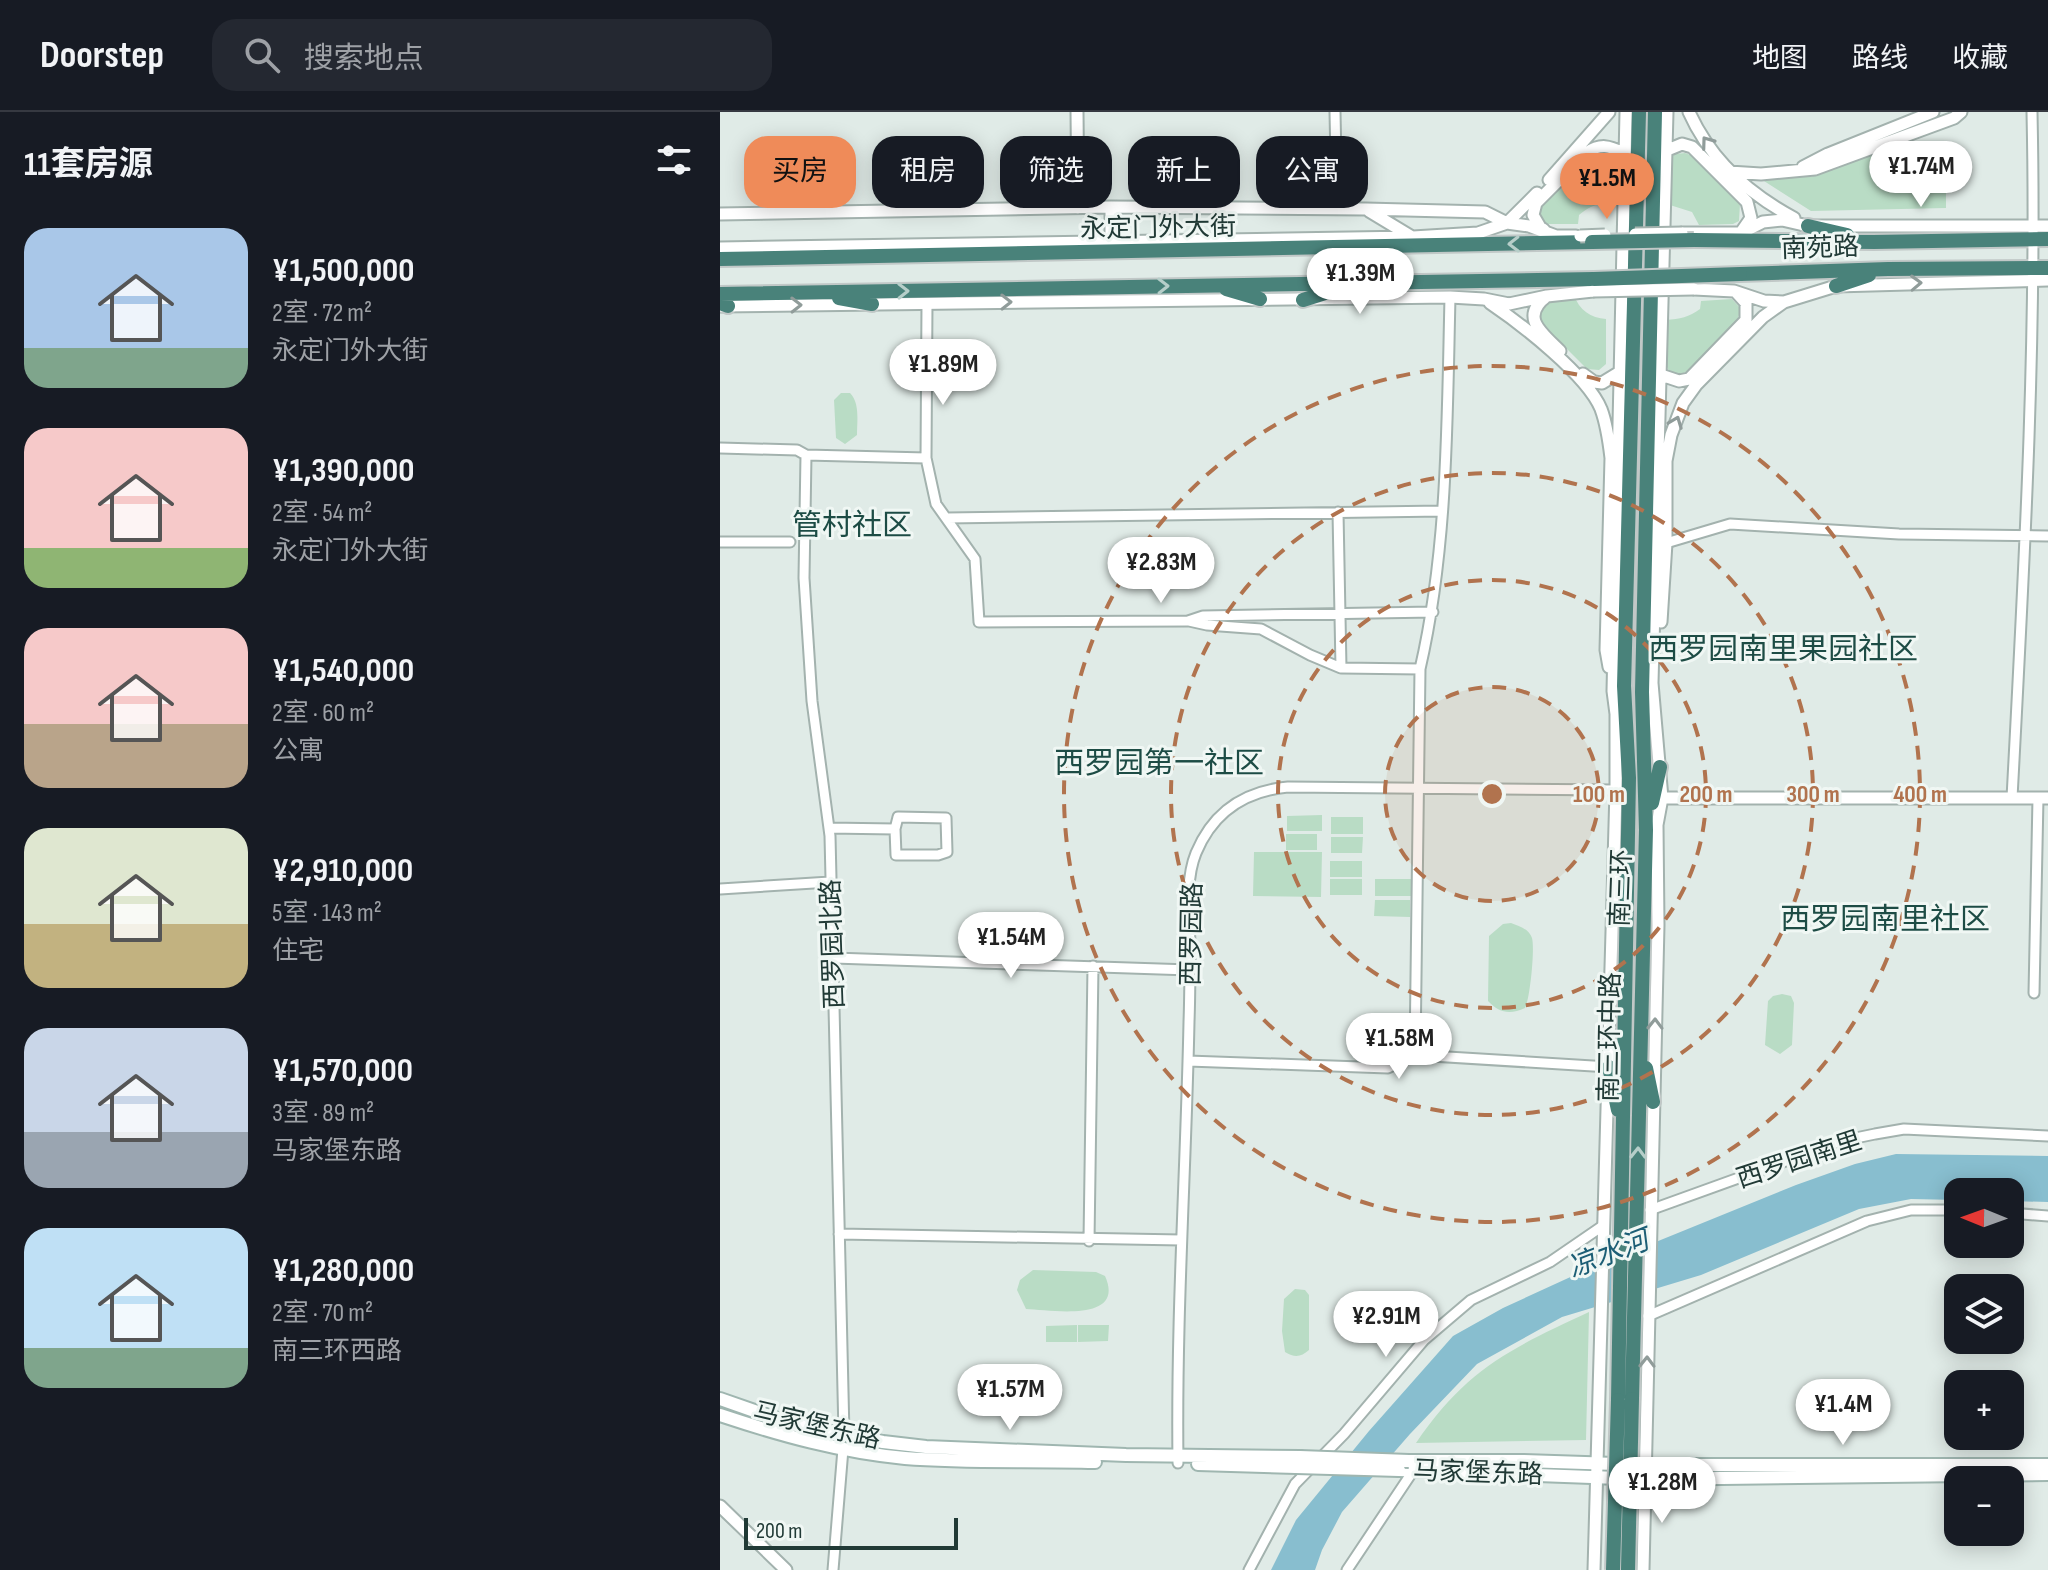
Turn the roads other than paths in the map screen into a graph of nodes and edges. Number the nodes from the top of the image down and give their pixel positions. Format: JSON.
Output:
{"nodes":[{"id":1,"x":1077,"y":112,"type":"edge"},
{"id":2,"x":1335,"y":112,"type":"edge"},
{"id":3,"x":1609,"y":112,"type":"edge"},
{"id":4,"x":1626,"y":112,"type":"edge"},
{"id":5,"x":1639,"y":112,"type":"edge"},
{"id":6,"x":1655,"y":112,"type":"edge"},
{"id":7,"x":1667,"y":112,"type":"edge"},
{"id":8,"x":1689,"y":112,"type":"edge"},
{"id":9,"x":1933,"y":112,"type":"edge"},
{"id":10,"x":1961,"y":112,"type":"edge"},
{"id":11,"x":2032,"y":112,"type":"edge"},
{"id":12,"x":1077,"y":136,"type":"edge"},
{"id":13,"x":1665,"y":151,"type":"junction"},
{"id":14,"x":1624,"y":153,"type":"junction"},
{"id":15,"x":1796,"y":171,"type":"junction"},
{"id":16,"x":1729,"y":172,"type":"junction"},
{"id":17,"x":1112,"y":207,"type":"edge"},
{"id":18,"x":1078,"y":208,"type":"edge"},
{"id":19,"x":1111,"y":208,"type":"edge"},
{"id":20,"x":1337,"y":209,"type":"junction"},
{"id":21,"x":1366,"y":209,"type":"junction"},
{"id":22,"x":720,"y":214,"type":"edge"},
{"id":23,"x":1507,"y":223,"type":"junction"},
{"id":24,"x":1808,"y":226,"type":"junction"},
{"id":25,"x":2048,"y":226,"type":"edge"},
{"id":26,"x":1741,"y":233,"type":"junction"},
{"id":27,"x":2039,"y":235,"type":"edge"},
{"id":28,"x":1556,"y":236,"type":"junction"},
{"id":29,"x":1688,"y":236,"type":"junction"},
{"id":30,"x":1413,"y":237,"type":"junction"},
{"id":31,"x":1586,"y":239,"type":"junction"},
{"id":32,"x":1874,"y":242,"type":"junction"},
{"id":33,"x":1111,"y":243,"type":"junction"},
{"id":34,"x":720,"y":248,"type":"edge"},
{"id":35,"x":720,"y":259,"type":"edge"},
{"id":36,"x":1888,"y":269,"type":"junction"},
{"id":37,"x":2038,"y":272,"type":"edge"},
{"id":38,"x":1740,"y":274,"type":"junction"},
{"id":39,"x":2048,"y":280,"type":"edge"},
{"id":40,"x":1435,"y":281,"type":"junction"},
{"id":41,"x":1362,"y":282,"type":"junction"},
{"id":42,"x":1594,"y":285,"type":"junction"},
{"id":43,"x":1214,"y":286,"type":"junction"},
{"id":44,"x":1836,"y":286,"type":"junction"},
{"id":45,"x":1694,"y":289,"type":"junction"},
{"id":46,"x":811,"y":292,"type":"junction"},
{"id":47,"x":1736,"y":292,"type":"junction"},
{"id":48,"x":1547,"y":296,"type":"junction"},
{"id":49,"x":1450,"y":297,"type":"junction"},
{"id":50,"x":1260,"y":299,"type":"junction"},
{"id":51,"x":1484,"y":299,"type":"junction"},
{"id":52,"x":1303,"y":300,"type":"junction"},
{"id":53,"x":1784,"y":302,"type":"junction"},
{"id":54,"x":722,"y":303,"type":"edge"},
{"id":55,"x":927,"y":303,"type":"junction"},
{"id":56,"x":872,"y":304,"type":"junction"},
{"id":57,"x":1620,"y":372,"type":"junction"},
{"id":58,"x":1661,"y":375,"type":"junction"},
{"id":59,"x":720,"y":448,"type":"edge"},
{"id":60,"x":806,"y":455,"type":"junction"},
{"id":61,"x":926,"y":458,"type":"junction"},
{"id":62,"x":1442,"y":511,"type":"junction"},
{"id":63,"x":1338,"y":512,"type":"junction"},
{"id":64,"x":947,"y":518,"type":"junction"},
{"id":65,"x":2025,"y":536,"type":"junction"},
{"id":66,"x":2048,"y":536,"type":"edge"},
{"id":67,"x":720,"y":542,"type":"edge"},
{"id":68,"x":790,"y":542,"type":"dead end"},
{"id":69,"x":1666,"y":543,"type":"junction"},
{"id":70,"x":1433,"y":612,"type":"junction"},
{"id":71,"x":1340,"y":615,"type":"junction"},
{"id":72,"x":1188,"y":621,"type":"junction"},
{"id":73,"x":1643,"y":665,"type":"junction"},
{"id":74,"x":1341,"y":668,"type":"junction"},
{"id":75,"x":1420,"y":669,"type":"junction"},
{"id":76,"x":1652,"y":683,"type":"junction"},
{"id":77,"x":1619,"y":689,"type":"junction"},
{"id":78,"x":1616,"y":714,"type":"joint"},
{"id":79,"x":1656,"y":723,"type":"junction"},
{"id":80,"x":1660,"y":767,"type":"junction"},
{"id":81,"x":1418,"y":788,"type":"junction"},
{"id":82,"x":1616,"y":790,"type":"junction"},
{"id":83,"x":1662,"y":798,"type":"junction"},
{"id":84,"x":2012,"y":798,"type":"junction"},
{"id":85,"x":2043,"y":798,"type":"edge"},
{"id":86,"x":829,"y":828,"type":"junction"},
{"id":87,"x":895,"y":829,"type":"junction"},
{"id":88,"x":1646,"y":830,"type":"junction"},
{"id":89,"x":830,"y":882,"type":"junction"},
{"id":90,"x":720,"y":889,"type":"edge"},
{"id":91,"x":834,"y":958,"type":"junction"},
{"id":92,"x":1093,"y":966,"type":"junction"},
{"id":93,"x":1190,"y":970,"type":"junction"},
{"id":94,"x":2034,"y":993,"type":"dead end"},
{"id":95,"x":1641,"y":1036,"type":"junction"},
{"id":96,"x":1415,"y":1055,"type":"junction"},
{"id":97,"x":1188,"y":1061,"type":"junction"},
{"id":98,"x":1609,"y":1067,"type":"junction"},
{"id":99,"x":1653,"y":1102,"type":"junction"},
{"id":100,"x":1624,"y":1135,"type":"junction"},
{"id":101,"x":2048,"y":1136,"type":"edge"},
{"id":102,"x":1650,"y":1210,"type":"junction"},
{"id":103,"x":1944,"y":1210,"type":"edge"},
{"id":104,"x":2024,"y":1214,"type":"edge"},
{"id":105,"x":2048,"y":1216,"type":"edge"},
{"id":106,"x":1604,"y":1225,"type":"junction"},
{"id":107,"x":1635,"y":1231,"type":"junction"},
{"id":108,"x":839,"y":1234,"type":"junction"},
{"id":109,"x":1181,"y":1240,"type":"junction"},
{"id":110,"x":1089,"y":1241,"type":"junction"},
{"id":111,"x":1633,"y":1317,"type":"junction"},
{"id":112,"x":720,"y":1399,"type":"edge"},
{"id":113,"x":1625,"y":1400,"type":"junction"},
{"id":114,"x":1600,"y":1414,"type":"junction"},
{"id":115,"x":1646,"y":1414,"type":"junction"},
{"id":116,"x":720,"y":1415,"type":"edge"},
{"id":117,"x":844,"y":1434,"type":"junction"},
{"id":118,"x":843,"y":1449,"type":"junction"},
{"id":119,"x":1178,"y":1460,"type":"junction"},
{"id":120,"x":1298,"y":1462,"type":"junction"},
{"id":121,"x":1646,"y":1465,"type":"junction"},
{"id":122,"x":1411,"y":1466,"type":"junction"},
{"id":123,"x":1598,"y":1470,"type":"junction"},
{"id":124,"x":2043,"y":1470,"type":"edge"},
{"id":125,"x":1645,"y":1479,"type":"junction"},
{"id":126,"x":720,"y":1506,"type":"edge"},
{"id":127,"x":786,"y":1570,"type":"edge"},
{"id":128,"x":833,"y":1570,"type":"edge"},
{"id":129,"x":1249,"y":1570,"type":"edge"},
{"id":130,"x":1347,"y":1570,"type":"edge"},
{"id":131,"x":1594,"y":1570,"type":"edge"},
{"id":132,"x":1613,"y":1570,"type":"edge"},
{"id":133,"x":1628,"y":1570,"type":"edge"},
{"id":134,"x":1643,"y":1570,"type":"edge"}],
"edges":[{"from":1,"to":12,"type":"street"},
{"from":2,"to":20,"type":"street"},
{"from":3,"to":23,"type":"street"},
{"from":4,"to":14,"type":"street"},
{"from":5,"to":77,"type":"highway","name":"南三环"},
{"from":6,"to":73,"type":"highway","name":"南三环"},
{"from":7,"to":13,"type":"street"},
{"from":16,"to":8,"type":"street","one_way":true},
{"from":9,"to":15,"type":"street"},
{"from":10,"to":15,"type":"street"},
{"from":11,"to":27,"type":"street"},
{"from":13,"to":26,"type":"street"},
{"from":13,"to":58,"type":"street","name":"南三环中路"},
{"from":14,"to":28,"type":"street"},
{"from":14,"to":57,"type":"street"},
{"from":15,"to":16,"type":"street"},
{"from":16,"to":24,"type":"street"},
{"from":17,"to":20,"type":"street"},
{"from":18,"to":22,"type":"street"},
{"from":19,"to":33,"type":"street"},
{"from":20,"to":21,"type":"street"},
{"from":21,"to":23,"type":"street"},
{"from":21,"to":30,"type":"street"},
{"from":23,"to":28,"type":"street","name":"永定门外大街"},
{"from":23,"to":30,"type":"street","name":"永定门外大街"},
{"from":24,"to":26,"type":"street"},
{"from":24,"to":27,"type":"street"},
{"from":24,"to":32,"type":"highway"},
{"from":25,"to":27,"type":"street"},
{"from":26,"to":29,"type":"street"},
{"from":27,"to":32,"type":"highway","name":"南苑路"},
{"from":27,"to":37,"type":"street"},
{"from":28,"to":31,"type":"street","name":"永定门外大街"},
{"from":29,"to":31,"type":"highway","name":"永定门外大街","bridge":true},
{"from":29,"to":32,"type":"highway","name":"南苑路"},
{"from":30,"to":33,"type":"street","name":"永定门外大街"},
{"from":31,"to":35,"type":"highway","name":"永定门外大街","one_way":true},
{"from":33,"to":34,"type":"street","name":"永定门外大街"},
{"from":36,"to":37,"type":"highway","name":"南苑路"},
{"from":36,"to":38,"type":"highway","name":"南苑路"},
{"from":36,"to":44,"type":"highway"},
{"from":37,"to":39,"type":"street"},
{"from":44,"to":37,"type":"street","one_way":true},
{"from":37,"to":65,"type":"street"},
{"from":38,"to":42,"type":"highway","name":"南苑路","bridge":true},
{"from":38,"to":45,"type":"street"},
{"from":40,"to":41,"type":"highway"},
{"from":40,"to":42,"type":"highway"},
{"from":40,"to":51,"type":"street"},
{"from":41,"to":43,"type":"highway"},
{"from":41,"to":52,"type":"highway"},
{"from":42,"to":45,"type":"street","bridge":true},
{"from":42,"to":48,"type":"street"},
{"from":46,"to":43,"type":"highway","one_way":true},
{"from":43,"to":50,"type":"highway"},
{"from":44,"to":53,"type":"street"},
{"from":45,"to":47,"type":"street"},
{"from":46,"to":54,"type":"highway"},
{"from":46,"to":56,"type":"highway"},
{"from":47,"to":53,"type":"street"},
{"from":47,"to":58,"type":"street"},
{"from":48,"to":51,"type":"street"},
{"from":48,"to":57,"type":"street"},
{"from":49,"to":51,"type":"street"},
{"from":49,"to":52,"type":"street"},
{"from":49,"to":62,"type":"street"},
{"from":50,"to":52,"type":"street"},
{"from":55,"to":50,"type":"street","one_way":true},
{"from":51,"to":77,"type":"street"},
{"from":69,"to":53,"type":"street","one_way":true},
{"from":54,"to":56,"type":"street","one_way":true},
{"from":55,"to":56,"type":"street"},
{"from":55,"to":61,"type":"street"},
{"from":57,"to":77,"type":"street"},
{"from":58,"to":76,"type":"street","name":"南三环中路"},
{"from":59,"to":60,"type":"street"},
{"from":60,"to":61,"type":"street"},
{"from":60,"to":86,"type":"street","name":"西罗园北路"},
{"from":61,"to":64,"type":"street"},
{"from":62,"to":63,"type":"street"},
{"from":62,"to":70,"type":"street"},
{"from":63,"to":64,"type":"street"},
{"from":63,"to":71,"type":"street"},
{"from":64,"to":72,"type":"street"},
{"from":65,"to":66,"type":"street"},
{"from":65,"to":69,"type":"street"},
{"from":65,"to":84,"type":"street"},
{"from":67,"to":68,"type":"street"},
{"from":69,"to":79,"type":"street"},
{"from":70,"to":71,"type":"street"},
{"from":70,"to":75,"type":"street"},
{"from":71,"to":72,"type":"street"},
{"from":71,"to":74,"type":"street"},
{"from":72,"to":74,"type":"street"},
{"from":73,"to":76,"type":"highway"},
{"from":73,"to":88,"type":"highway","name":"南三环"},
{"from":74,"to":75,"type":"street"},
{"from":75,"to":81,"type":"street"},
{"from":76,"to":79,"type":"street","name":"南三环中路"},
{"from":77,"to":78,"type":"highway"},
{"from":77,"to":100,"type":"highway","name":"南三环"},
{"from":78,"to":82,"type":"street","name":"南三环中路"},
{"from":79,"to":80,"type":"street","name":"南三环中路"},
{"from":80,"to":83,"type":"street","name":"南三环中路"},
{"from":80,"to":88,"type":"highway"},
{"from":81,"to":82,"type":"street","name":"西罗园路"},
{"from":81,"to":93,"type":"street","name":"西罗园路"},
{"from":81,"to":96,"type":"street"},
{"from":82,"to":98,"type":"street","name":"南三环中路"},
{"from":83,"to":84,"type":"street"},
{"from":99,"to":83,"type":"street","name":"南三环中路","one_way":true},
{"from":84,"to":85,"type":"street"},
{"from":85,"to":94,"type":"street"},
{"from":86,"to":87,"type":"street"},
{"from":86,"to":89,"type":"street","name":"西罗园北路"},
{"from":87,"to":87,"type":"street"},
{"from":88,"to":95,"type":"highway","name":"南三环"},
{"from":89,"to":90,"type":"street"},
{"from":89,"to":91,"type":"street","name":"西罗园北路"},
{"from":91,"to":92,"type":"street"},
{"from":91,"to":108,"type":"street","name":"西罗园北路"},
{"from":92,"to":93,"type":"street"},
{"from":92,"to":110,"type":"street"},
{"from":93,"to":97,"type":"street","name":"西罗园路"},
{"from":95,"to":99,"type":"highway"},
{"from":107,"to":95,"type":"highway","name":"南三环","one_way":true},
{"from":96,"to":97,"type":"street"},
{"from":96,"to":98,"type":"street"},
{"from":97,"to":109,"type":"street","name":"西罗园路"},
{"from":98,"to":100,"type":"highway"},
{"from":98,"to":106,"type":"street","name":"南三环中路"},
{"from":99,"to":102,"type":"street","name":"南三环中路"},
{"from":100,"to":107,"type":"highway","name":"南三环"},
{"from":101,"to":102,"type":"street","name":"西罗园南里"},
{"from":102,"to":107,"type":"street","name":"南三环中路"},
{"from":103,"to":111,"type":"street"},
{"from":104,"to":105,"type":"street"},
{"from":106,"to":114,"type":"street","name":"南三环中路"},
{"from":106,"to":129,"type":"street"},
{"from":107,"to":111,"type":"highway","name":"南三环"},
{"from":108,"to":110,"type":"street"},
{"from":108,"to":117,"type":"street","name":"西罗园北路"},
{"from":109,"to":110,"type":"street"},
{"from":109,"to":119,"type":"street","name":"西罗园路"},
{"from":111,"to":113,"type":"highway","name":"南三环"},
{"from":115,"to":111,"type":"street","one_way":true},
{"from":112,"to":117,"type":"main road","name":"马家堡东路"},
{"from":113,"to":132,"type":"highway","name":"南三环","bridge":true},
{"from":113,"to":133,"type":"highway","name":"南三环","bridge":true},
{"from":114,"to":115,"type":"street"},
{"from":114,"to":123,"type":"street","name":"南三环中路"},
{"from":115,"to":121,"type":"street"},
{"from":116,"to":118,"type":"main road","name":"马家堡东路"},
{"from":117,"to":119,"type":"main road","name":"马家堡东路"},
{"from":118,"to":119,"type":"main road","name":"马家堡东路"},
{"from":118,"to":128,"type":"street"},
{"from":119,"to":120,"type":"main road","name":"马家堡东路"},
{"from":120,"to":122,"type":"main road","bridge":true},
{"from":120,"to":122,"type":"main road","name":"马家堡东路","bridge":true},
{"from":121,"to":123,"type":"main road","name":"马家堡东路"},
{"from":121,"to":124,"type":"main road","name":"马家堡东路"},
{"from":121,"to":125,"type":"street"},
{"from":122,"to":123,"type":"main road","name":"马家堡东路"},
{"from":122,"to":130,"type":"street"},
{"from":123,"to":125,"type":"main road","name":"马家堡东路"},
{"from":123,"to":131,"type":"street","name":"南三环中路"},
{"from":124,"to":125,"type":"main road","name":"马家堡东路"},
{"from":125,"to":134,"type":"street"},
{"from":126,"to":127,"type":"street"}]}
